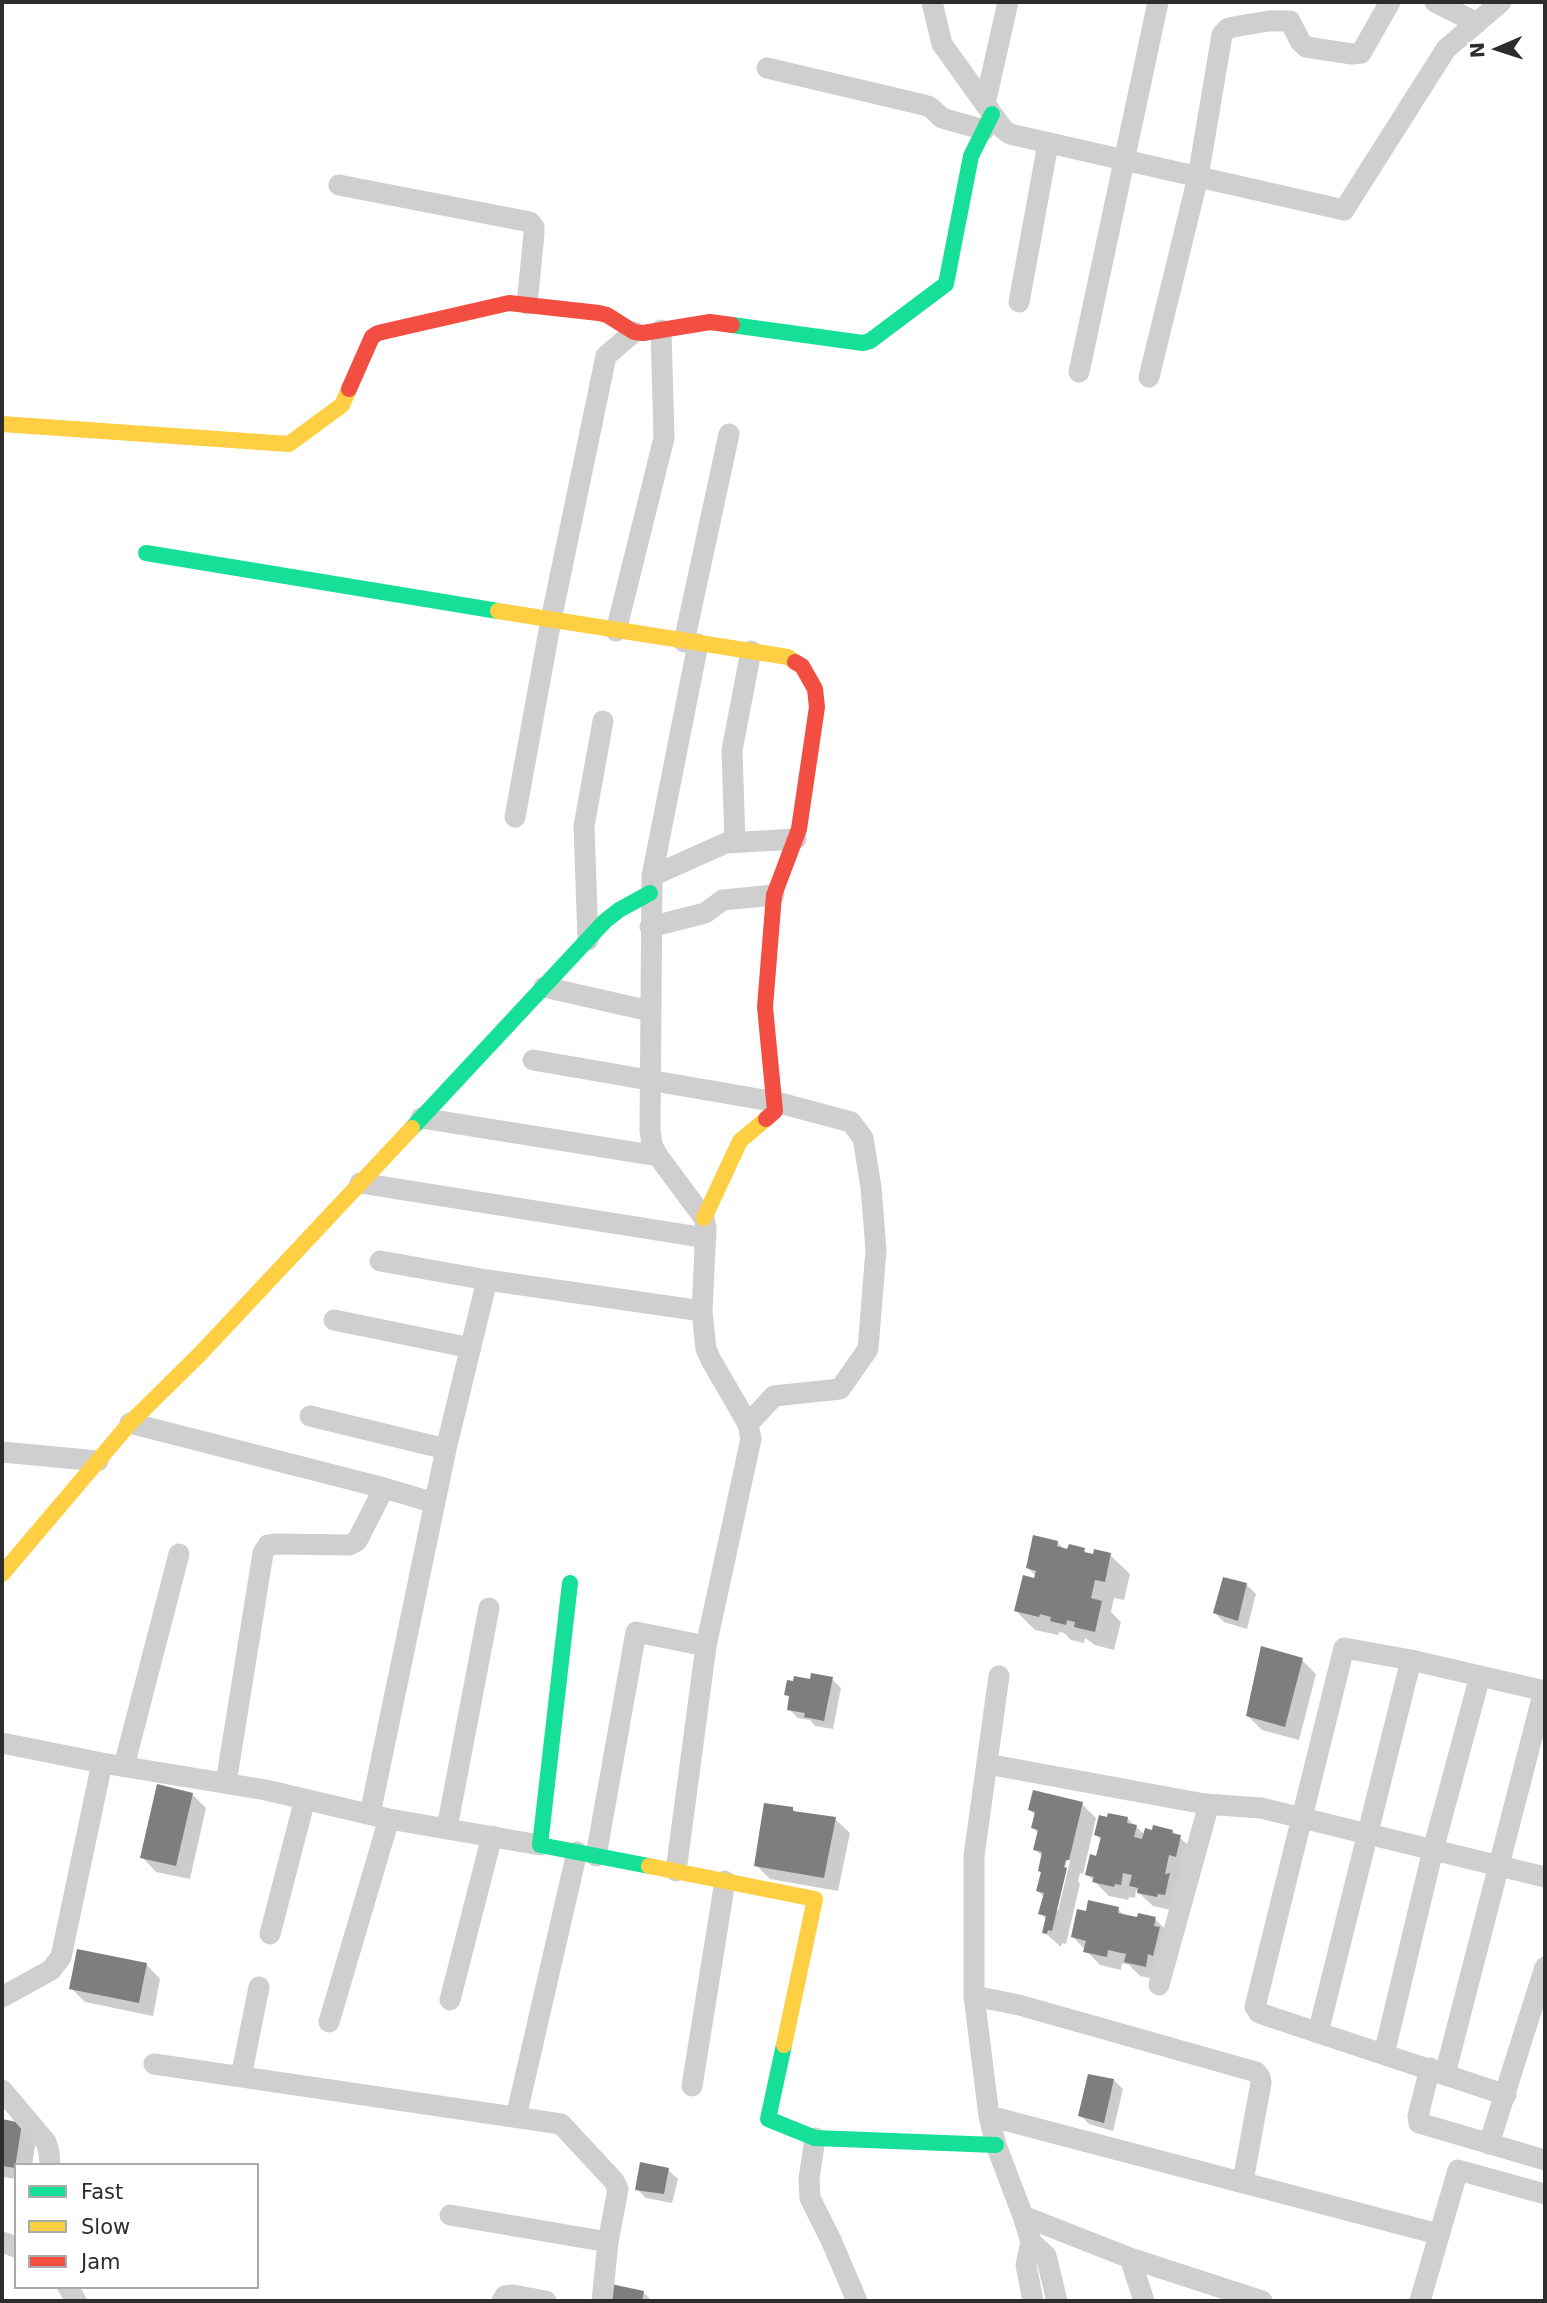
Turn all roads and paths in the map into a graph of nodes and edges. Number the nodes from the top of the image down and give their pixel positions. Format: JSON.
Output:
{"nodes":[{"id":1,"x":933,"y":2,"type":"edge"},
{"id":2,"x":1008,"y":2,"type":"edge"},
{"id":3,"x":1158,"y":2,"type":"edge"},
{"id":4,"x":1390,"y":2,"type":"edge"},
{"id":5,"x":1435,"y":2,"type":"edge"},
{"id":6,"x":1501,"y":2,"type":"edge"},
{"id":7,"x":1477,"y":23,"type":"junction"},
{"id":8,"x":767,"y":68,"type":"dead end"},
{"id":9,"x":987,"y":116,"type":"junction"},
{"id":10,"x":1048,"y":144,"type":"junction"},
{"id":11,"x":1124,"y":160,"type":"junction"},
{"id":12,"x":1198,"y":177,"type":"junction"},
{"id":13,"x":340,"y":185,"type":"dead end"},
{"id":14,"x":1019,"y":302,"type":"dead end"},
{"id":15,"x":527,"y":304,"type":"junction"},
{"id":16,"x":661,"y":330,"type":"junction"},
{"id":17,"x":634,"y":332,"type":"junction"},
{"id":18,"x":1079,"y":372,"type":"dead end"},
{"id":19,"x":1149,"y":377,"type":"dead end"},
{"id":20,"x":2,"y":424,"type":"edge"},
{"id":21,"x":729,"y":434,"type":"dead end"},
{"id":22,"x":146,"y":553,"type":"dead end"},
{"id":23,"x":551,"y":620,"type":"junction"},
{"id":24,"x":616,"y":631,"type":"junction"},
{"id":25,"x":691,"y":643,"type":"junction"},
{"id":26,"x":751,"y":651,"type":"junction"},
{"id":27,"x":603,"y":721,"type":"dead end"},
{"id":28,"x":515,"y":817,"type":"dead end"},
{"id":29,"x":796,"y":838,"type":"junction"},
{"id":30,"x":735,"y":842,"type":"junction"},
{"id":31,"x":651,"y":884,"type":"junction"},
{"id":32,"x":774,"y":895,"type":"junction"},
{"id":33,"x":650,"y":927,"type":"junction"},
{"id":34,"x":588,"y":940,"type":"junction"},
{"id":35,"x":544,"y":987,"type":"junction"},
{"id":36,"x":650,"y":1011,"type":"junction"},
{"id":37,"x":533,"y":1060,"type":"dead end"},
{"id":38,"x":650,"y":1080,"type":"junction"},
{"id":39,"x":776,"y":1102,"type":"junction"},
{"id":40,"x":421,"y":1118,"type":"junction"},
{"id":41,"x":658,"y":1156,"type":"junction"},
{"id":42,"x":360,"y":1183,"type":"junction"},
{"id":43,"x":705,"y":1228,"type":"junction"},
{"id":44,"x":380,"y":1261,"type":"dead end"},
{"id":45,"x":487,"y":1280,"type":"junction"},
{"id":46,"x":702,"y":1311,"type":"junction"},
{"id":47,"x":334,"y":1321,"type":"dead end"},
{"id":48,"x":471,"y":1348,"type":"junction"},
{"id":49,"x":310,"y":1416,"type":"dead end"},
{"id":50,"x":130,"y":1423,"type":"junction"},
{"id":51,"x":748,"y":1424,"type":"junction"},
{"id":52,"x":446,"y":1448,"type":"junction"},
{"id":53,"x":2,"y":1452,"type":"edge"},
{"id":54,"x":98,"y":1461,"type":"junction"},
{"id":55,"x":384,"y":1488,"type":"junction"},
{"id":56,"x":435,"y":1503,"type":"junction"},
{"id":57,"x":179,"y":1554,"type":"dead end"},
{"id":58,"x":2,"y":1574,"type":"edge"},
{"id":59,"x":570,"y":1583,"type":"dead end"},
{"id":60,"x":489,"y":1608,"type":"dead end"},
{"id":61,"x":706,"y":1646,"type":"junction"},
{"id":62,"x":1411,"y":1660,"type":"junction"},
{"id":63,"x":999,"y":1676,"type":"dead end"},
{"id":64,"x":1480,"y":1676,"type":"junction"},
{"id":65,"x":1545,"y":1691,"type":"edge"},
{"id":66,"x":2,"y":1743,"type":"edge"},
{"id":67,"x":102,"y":1763,"type":"junction"},
{"id":68,"x":987,"y":1764,"type":"junction"},
{"id":69,"x":124,"y":1766,"type":"junction"},
{"id":70,"x":226,"y":1783,"type":"junction"},
{"id":71,"x":304,"y":1799,"type":"junction"},
{"id":72,"x":1209,"y":1804,"type":"junction"},
{"id":73,"x":379,"y":1816,"type":"junction"},
{"id":74,"x":1301,"y":1818,"type":"junction"},
{"id":75,"x":447,"y":1828,"type":"junction"},
{"id":76,"x":1368,"y":1834,"type":"junction"},
{"id":77,"x":492,"y":1836,"type":"junction"},
{"id":78,"x":540,"y":1845,"type":"junction"},
{"id":79,"x":1433,"y":1850,"type":"junction"},
{"id":80,"x":586,"y":1854,"type":"junction"},
{"id":81,"x":1499,"y":1866,"type":"junction"},
{"id":82,"x":676,"y":1871,"type":"junction"},
{"id":83,"x":1545,"y":1877,"type":"edge"},
{"id":84,"x":725,"y":1881,"type":"junction"},
{"id":85,"x":271,"y":1934,"type":"dead end"},
{"id":86,"x":1545,"y":1967,"type":"edge"},
{"id":87,"x":1159,"y":1984,"type":"dead end"},
{"id":88,"x":259,"y":1987,"type":"dead end"},
{"id":89,"x":974,"y":1996,"type":"junction"},
{"id":90,"x":2,"y":1997,"type":"edge"},
{"id":91,"x":450,"y":2000,"type":"dead end"},
{"id":92,"x":329,"y":2022,"type":"dead end"},
{"id":93,"x":1318,"y":2033,"type":"junction"},
{"id":94,"x":1384,"y":2054,"type":"junction"},
{"id":95,"x":154,"y":2064,"type":"dead end"},
{"id":96,"x":1437,"y":2071,"type":"junction"},
{"id":97,"x":241,"y":2077,"type":"junction"},
{"id":98,"x":692,"y":2086,"type":"dead end"},
{"id":99,"x":2,"y":2090,"type":"edge"},
{"id":100,"x":1506,"y":2095,"type":"junction"},
{"id":101,"x":989,"y":2116,"type":"junction"},
{"id":102,"x":516,"y":2117,"type":"junction"},
{"id":103,"x":815,"y":2138,"type":"junction"},
{"id":104,"x":1489,"y":2144,"type":"junction"},
{"id":105,"x":996,"y":2145,"type":"junction"},
{"id":106,"x":1545,"y":2160,"type":"edge"},
{"id":107,"x":50,"y":2163,"type":"edge"},
{"id":108,"x":1243,"y":2181,"type":"junction"},
{"id":109,"x":1545,"y":2194,"type":"edge"},
{"id":110,"x":450,"y":2215,"type":"dead end"},
{"id":111,"x":1023,"y":2216,"type":"junction"},
{"id":112,"x":1438,"y":2234,"type":"junction"},
{"id":113,"x":608,"y":2242,"type":"junction"},
{"id":114,"x":1031,"y":2242,"type":"junction"},
{"id":115,"x":1130,"y":2258,"type":"junction"},
{"id":116,"x":502,"y":2301,"type":"edge"},
{"id":117,"x":546,"y":2301,"type":"edge"},
{"id":118,"x":601,"y":2301,"type":"edge"},
{"id":119,"x":857,"y":2301,"type":"edge"},
{"id":120,"x":1033,"y":2301,"type":"edge"},
{"id":121,"x":1057,"y":2301,"type":"edge"},
{"id":122,"x":1144,"y":2301,"type":"edge"},
{"id":123,"x":1262,"y":2301,"type":"edge"},
{"id":124,"x":1420,"y":2301,"type":"edge"}],
"edges":[{"from":1,"to":9,"type":"street"},
{"from":2,"to":9,"type":"street"},
{"from":3,"to":11,"type":"street"},
{"from":4,"to":12,"type":"street"},
{"from":5,"to":7,"type":"street"},
{"from":6,"to":7,"type":"street"},
{"from":7,"to":12,"type":"street"},
{"from":8,"to":9,"type":"street"},
{"from":9,"to":10,"type":"street"},
{"from":9,"to":16,"type":"street"},
{"from":10,"to":11,"type":"street"},
{"from":10,"to":14,"type":"street"},
{"from":11,"to":12,"type":"street"},
{"from":11,"to":18,"type":"street"},
{"from":12,"to":19,"type":"street"},
{"from":13,"to":15,"type":"street"},
{"from":15,"to":17,"type":"street"},
{"from":15,"to":20,"type":"street"},
{"from":16,"to":17,"type":"street"},
{"from":16,"to":24,"type":"street"},
{"from":17,"to":23,"type":"street"},
{"from":21,"to":25,"type":"street"},
{"from":22,"to":23,"type":"street"},
{"from":23,"to":24,"type":"street"},
{"from":23,"to":28,"type":"street"},
{"from":24,"to":25,"type":"street"},
{"from":25,"to":26,"type":"street"},
{"from":25,"to":31,"type":"street"},
{"from":26,"to":29,"type":"street"},
{"from":26,"to":30,"type":"street"},
{"from":27,"to":34,"type":"street"},
{"from":29,"to":30,"type":"street"},
{"from":29,"to":32,"type":"street"},
{"from":30,"to":31,"type":"street"},
{"from":31,"to":33,"type":"street"},
{"from":31,"to":34,"type":"street"},
{"from":32,"to":33,"type":"street"},
{"from":32,"to":39,"type":"street"},
{"from":33,"to":36,"type":"street"},
{"from":34,"to":35,"type":"street"},
{"from":35,"to":36,"type":"street"},
{"from":35,"to":40,"type":"street"},
{"from":36,"to":38,"type":"street"},
{"from":37,"to":38,"type":"street"},
{"from":38,"to":39,"type":"street"},
{"from":38,"to":41,"type":"street"},
{"from":39,"to":43,"type":"street"},
{"from":39,"to":51,"type":"street"},
{"from":40,"to":41,"type":"street"},
{"from":40,"to":42,"type":"street"},
{"from":41,"to":43,"type":"street"},
{"from":42,"to":43,"type":"street"},
{"from":42,"to":50,"type":"street"},
{"from":43,"to":46,"type":"street"},
{"from":44,"to":45,"type":"street"},
{"from":45,"to":46,"type":"street"},
{"from":45,"to":48,"type":"street"},
{"from":46,"to":51,"type":"street"},
{"from":47,"to":48,"type":"street"},
{"from":48,"to":52,"type":"street"},
{"from":49,"to":52,"type":"street"},
{"from":50,"to":54,"type":"street"},
{"from":50,"to":55,"type":"street"},
{"from":51,"to":61,"type":"street"},
{"from":52,"to":56,"type":"street"},
{"from":53,"to":54,"type":"street"},
{"from":54,"to":58,"type":"street"},
{"from":55,"to":56,"type":"street"},
{"from":55,"to":70,"type":"street"},
{"from":56,"to":73,"type":"street"},
{"from":57,"to":69,"type":"street"},
{"from":59,"to":78,"type":"street"},
{"from":60,"to":75,"type":"street"},
{"from":61,"to":80,"type":"street"},
{"from":61,"to":82,"type":"street"},
{"from":62,"to":64,"type":"street"},
{"from":62,"to":74,"type":"street"},
{"from":62,"to":76,"type":"street"},
{"from":63,"to":68,"type":"street"},
{"from":64,"to":65,"type":"street"},
{"from":64,"to":79,"type":"street"},
{"from":65,"to":81,"type":"street"},
{"from":66,"to":67,"type":"street"},
{"from":67,"to":69,"type":"street"},
{"from":67,"to":90,"type":"street"},
{"from":68,"to":72,"type":"street"},
{"from":68,"to":89,"type":"street"},
{"from":69,"to":70,"type":"street"},
{"from":70,"to":71,"type":"street"},
{"from":71,"to":73,"type":"street"},
{"from":71,"to":85,"type":"street"},
{"from":72,"to":74,"type":"street"},
{"from":72,"to":87,"type":"street"},
{"from":73,"to":75,"type":"street"},
{"from":73,"to":92,"type":"street"},
{"from":74,"to":76,"type":"street"},
{"from":74,"to":93,"type":"street"},
{"from":75,"to":77,"type":"street"},
{"from":76,"to":79,"type":"street"},
{"from":76,"to":93,"type":"street"},
{"from":77,"to":78,"type":"street"},
{"from":77,"to":91,"type":"street"},
{"from":78,"to":80,"type":"street"},
{"from":79,"to":81,"type":"street"},
{"from":79,"to":94,"type":"street"},
{"from":80,"to":82,"type":"street"},
{"from":80,"to":102,"type":"street"},
{"from":81,"to":83,"type":"street"},
{"from":81,"to":96,"type":"street"},
{"from":82,"to":84,"type":"street"},
{"from":84,"to":98,"type":"street"},
{"from":84,"to":103,"type":"street"},
{"from":86,"to":100,"type":"street"},
{"from":88,"to":97,"type":"street"},
{"from":89,"to":101,"type":"street"},
{"from":89,"to":108,"type":"street"},
{"from":93,"to":94,"type":"street"},
{"from":94,"to":96,"type":"street"},
{"from":95,"to":97,"type":"street"},
{"from":96,"to":100,"type":"street"},
{"from":96,"to":104,"type":"street"},
{"from":97,"to":102,"type":"street"},
{"from":99,"to":107,"type":"street"},
{"from":100,"to":104,"type":"street"},
{"from":101,"to":105,"type":"street"},
{"from":101,"to":108,"type":"street"},
{"from":102,"to":113,"type":"street"},
{"from":103,"to":105,"type":"street"},
{"from":103,"to":119,"type":"street"},
{"from":104,"to":106,"type":"street"},
{"from":105,"to":111,"type":"street"},
{"from":108,"to":112,"type":"street"},
{"from":109,"to":112,"type":"street"},
{"from":110,"to":113,"type":"street"},
{"from":111,"to":114,"type":"street"},
{"from":111,"to":115,"type":"street"},
{"from":112,"to":124,"type":"street"},
{"from":113,"to":118,"type":"street"},
{"from":114,"to":120,"type":"street"},
{"from":114,"to":121,"type":"street"},
{"from":115,"to":122,"type":"street"},
{"from":115,"to":123,"type":"street"},
{"from":116,"to":117,"type":"street"}]}
